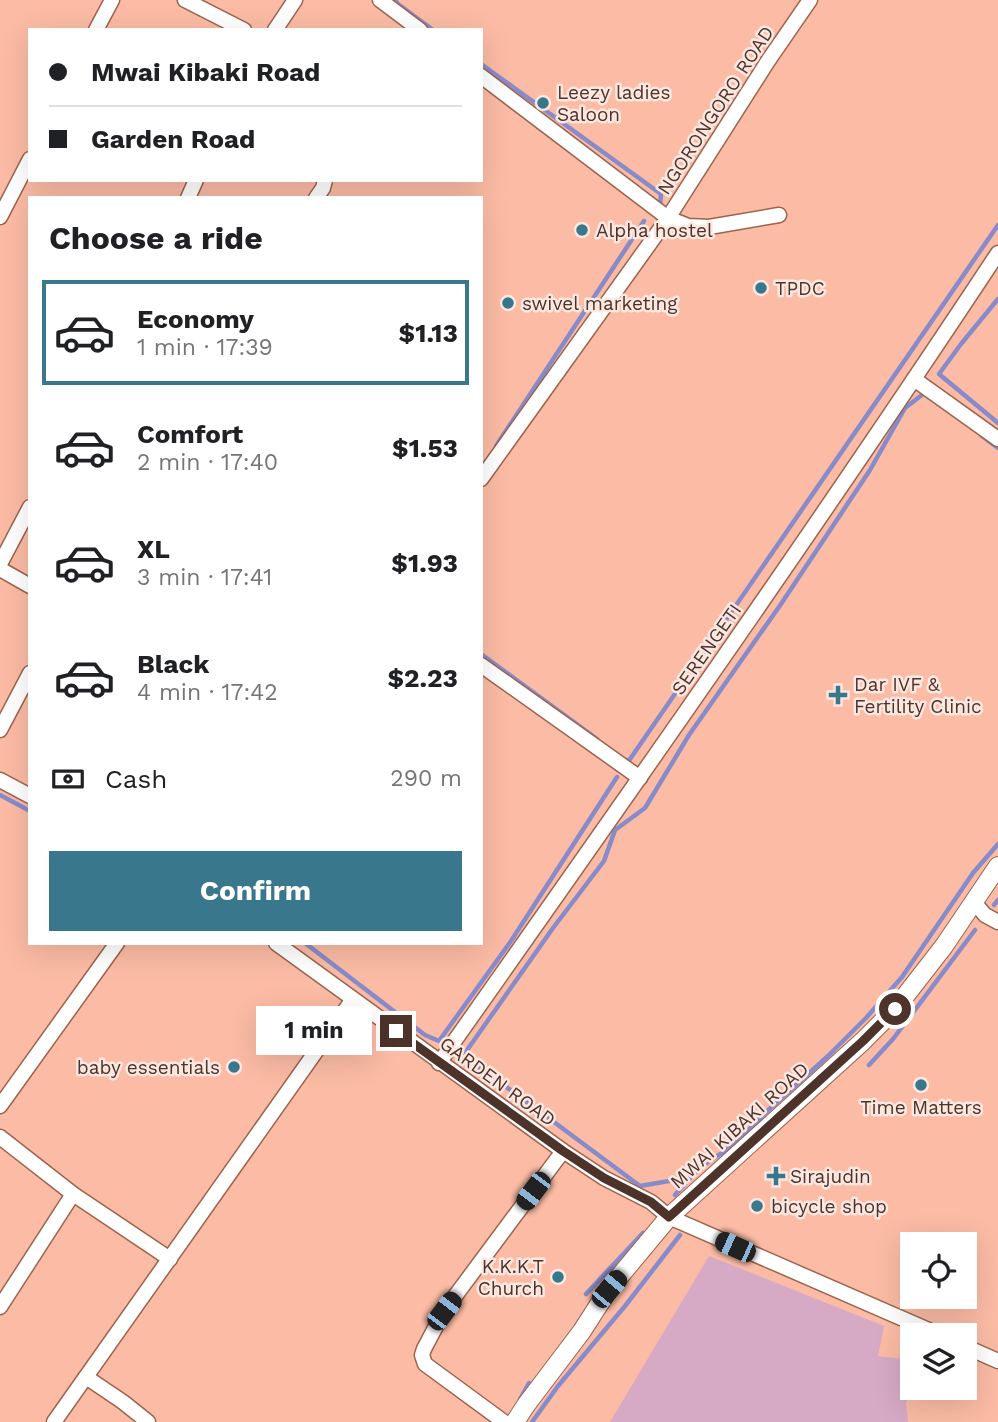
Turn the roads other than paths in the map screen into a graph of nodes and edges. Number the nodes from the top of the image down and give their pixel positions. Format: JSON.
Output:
{"nodes":[{"id":1,"x":111,"y":0,"type":"edge"},
{"id":2,"x":185,"y":0,"type":"edge"},
{"id":3,"x":295,"y":0,"type":"edge"},
{"id":4,"x":380,"y":0,"type":"edge"},
{"id":5,"x":810,"y":0,"type":"edge"},
{"id":6,"x":97,"y":28,"type":"edge"},
{"id":7,"x":240,"y":28,"type":"edge"},
{"id":8,"x":276,"y":28,"type":"edge"},
{"id":9,"x":417,"y":28,"type":"edge"},
{"id":10,"x":483,"y":78,"type":"edge"},
{"id":11,"x":28,"y":163,"type":"edge"},
{"id":12,"x":779,"y":215,"type":"dead end"},
{"id":13,"x":0,"y":217,"type":"edge"},
{"id":14,"x":668,"y":218,"type":"junction"},
{"id":15,"x":998,"y":253,"type":"edge"},
{"id":16,"x":914,"y":379,"type":"junction"},
{"id":17,"x":998,"y":439,"type":"edge"},
{"id":18,"x":483,"y":476,"type":"edge"},
{"id":19,"x":28,"y":511,"type":"edge"},
{"id":20,"x":0,"y":566,"type":"edge"},
{"id":21,"x":28,"y":585,"type":"edge"},
{"id":22,"x":483,"y":666,"type":"edge"},
{"id":23,"x":28,"y":677,"type":"edge"},
{"id":24,"x":0,"y":730,"type":"edge"},
{"id":25,"x":640,"y":778,"type":"junction"},
{"id":26,"x":0,"y":780,"type":"edge"},
{"id":27,"x":28,"y":795,"type":"edge"},
{"id":28,"x":998,"y":866,"type":"edge"},
{"id":29,"x":974,"y":902,"type":"junction"},
{"id":30,"x":998,"y":922,"type":"edge"},
{"id":31,"x":116,"y":945,"type":"edge"},
{"id":32,"x":278,"y":945,"type":"edge"},
{"id":33,"x":353,"y":999,"type":"junction"},
{"id":34,"x":439,"y":1063,"type":"junction"},
{"id":35,"x":0,"y":1106,"type":"edge"},
{"id":36,"x":0,"y":1137,"type":"edge"},
{"id":37,"x":563,"y":1151,"type":"junction"},
{"id":38,"x":73,"y":1194,"type":"junction"},
{"id":39,"x":669,"y":1217,"type":"junction"},
{"id":40,"x":170,"y":1259,"type":"junction"},
{"id":41,"x":0,"y":1307,"type":"edge"},
{"id":42,"x":912,"y":1323,"type":"edge"},
{"id":43,"x":977,"y":1352,"type":"edge"},
{"id":44,"x":998,"y":1361,"type":"edge"},
{"id":45,"x":86,"y":1377,"type":"junction"},
{"id":46,"x":54,"y":1422,"type":"edge"},
{"id":47,"x":148,"y":1422,"type":"edge"},
{"id":48,"x":504,"y":1422,"type":"edge"},
{"id":49,"x":515,"y":1422,"type":"edge"}],
"edges":[{"from":1,"to":6,"type":"street"},
{"from":2,"to":7,"type":"street"},
{"from":3,"to":8,"type":"street"},
{"from":4,"to":9,"type":"street"},
{"from":5,"to":14,"type":"street","name":"NGORONGORO ROAD"},
{"from":10,"to":14,"type":"street"},
{"from":11,"to":13,"type":"street"},
{"from":12,"to":14,"type":"street"},
{"from":14,"to":18,"type":"street","name":"NGORONGORO ROAD"},
{"from":15,"to":16,"type":"street","name":"SERENGETI"},
{"from":16,"to":17,"type":"street"},
{"from":16,"to":25,"type":"street","name":"SERENGETI"},
{"from":19,"to":20,"type":"street"},
{"from":20,"to":21,"type":"street"},
{"from":22,"to":25,"type":"street"},
{"from":23,"to":24,"type":"street"},
{"from":25,"to":34,"type":"street","name":"SERENGETI"},
{"from":26,"to":27,"type":"street"},
{"from":28,"to":29,"type":"main road","name":"MWAI KIBAKI ROAD"},
{"from":29,"to":30,"type":"street"},
{"from":29,"to":39,"type":"main road","name":"MWAI KIBAKI ROAD"},
{"from":31,"to":35,"type":"street"},
{"from":32,"to":33,"type":"street","name":"GARDEN ROAD"},
{"from":33,"to":34,"type":"street","name":"GARDEN ROAD"},
{"from":33,"to":40,"type":"street"},
{"from":34,"to":37,"type":"street","name":"GARDEN ROAD"},
{"from":36,"to":38,"type":"street"},
{"from":37,"to":39,"type":"street","name":"GARDEN ROAD"},
{"from":37,"to":48,"type":"street"},
{"from":38,"to":40,"type":"street"},
{"from":38,"to":41,"type":"street"},
{"from":39,"to":42,"type":"street","name":"GARDEN ROAD"},
{"from":39,"to":49,"type":"main road","name":"MWAI KIBAKI ROAD"},
{"from":40,"to":45,"type":"street"},
{"from":43,"to":44,"type":"street"},
{"from":45,"to":46,"type":"street"},
{"from":45,"to":47,"type":"street"}]}
